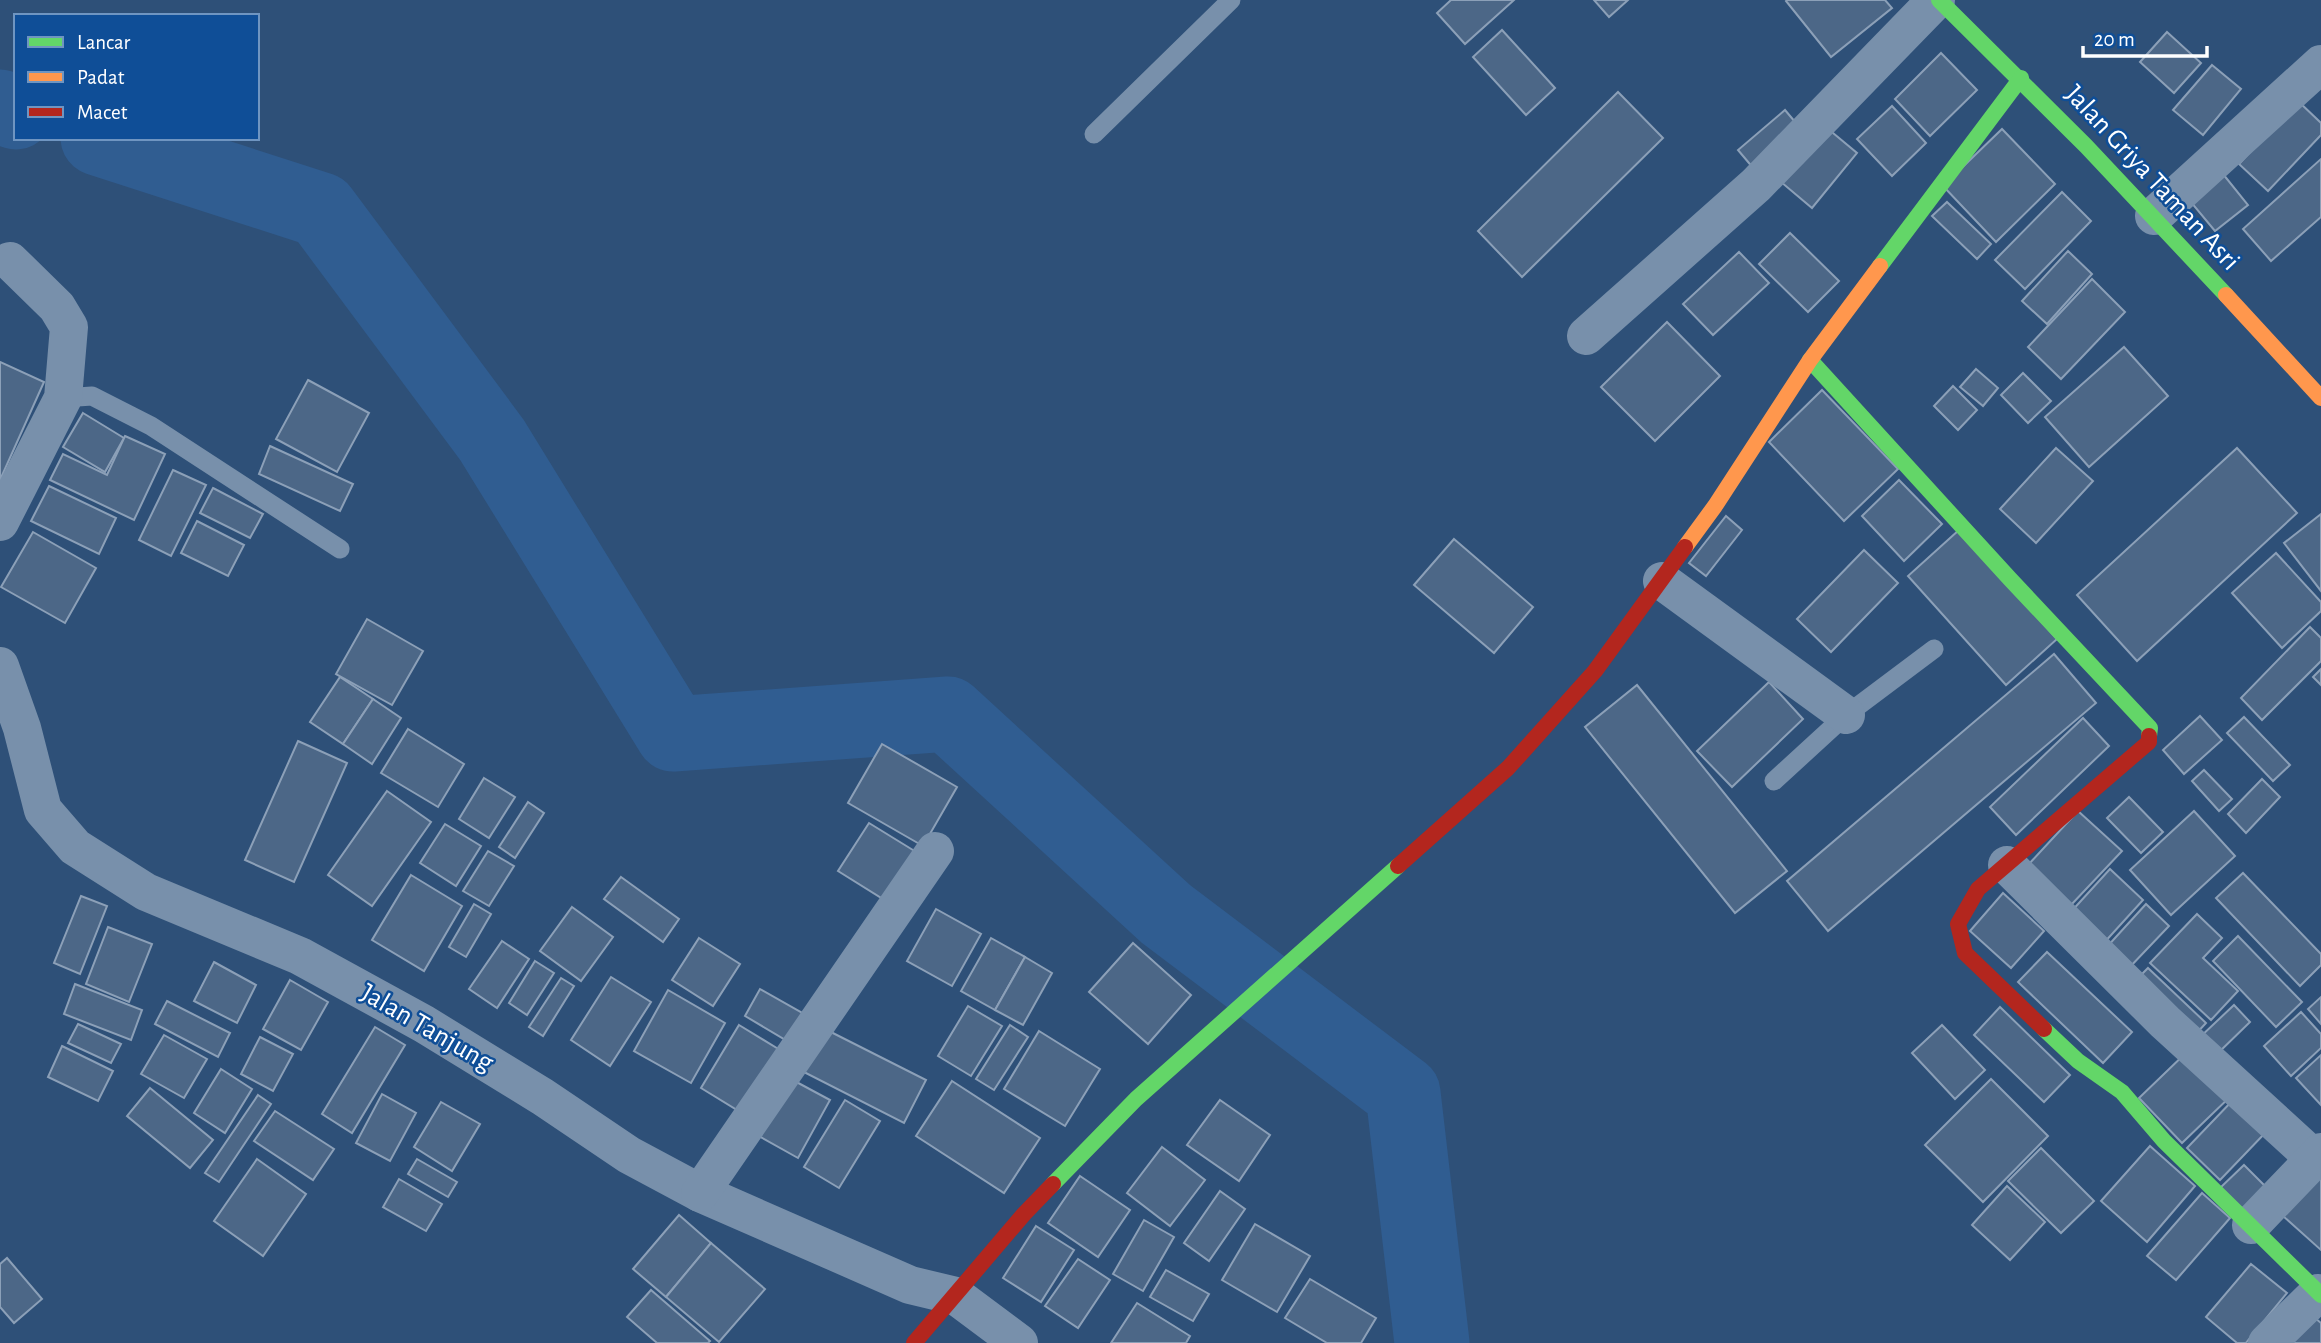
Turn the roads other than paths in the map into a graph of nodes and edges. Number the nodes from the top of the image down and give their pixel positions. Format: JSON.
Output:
{"nodes":[{"id":1,"x":1231,"y":0,"type":"edge"},
{"id":2,"x":1937,"y":0,"type":"edge"},
{"id":3,"x":2321,"y":64,"type":"edge"},
{"id":4,"x":2021,"y":78,"type":"junction"},
{"id":5,"x":1094,"y":134,"type":"dead end"},
{"id":6,"x":2154,"y":216,"type":"junction"},
{"id":7,"x":10,"y":261,"type":"dead end"},
{"id":8,"x":1586,"y":336,"type":"dead end"},
{"id":9,"x":1811,"y":360,"type":"junction"},
{"id":10,"x":63,"y":398,"type":"junction"},
{"id":11,"x":2321,"y":398,"type":"edge"},
{"id":12,"x":0,"y":522,"type":"edge"},
{"id":13,"x":340,"y":549,"type":"dead end"},
{"id":14,"x":1662,"y":581,"type":"junction"},
{"id":15,"x":1934,"y":649,"type":"dead end"},
{"id":16,"x":0,"y":666,"type":"edge"},
{"id":17,"x":1846,"y":715,"type":"junction"},
{"id":18,"x":1774,"y":780,"type":"dead end"},
{"id":19,"x":935,"y":851,"type":"dead end"},
{"id":20,"x":2007,"y":864,"type":"junction"},
{"id":21,"x":2318,"y":1156,"type":"edge"},
{"id":22,"x":701,"y":1193,"type":"junction"},
{"id":23,"x":2251,"y":1225,"type":"junction"},
{"id":24,"x":2320,"y":1294,"type":"edge"},
{"id":25,"x":956,"y":1296,"type":"junction"},
{"id":26,"x":914,"y":1343,"type":"edge"},
{"id":27,"x":1019,"y":1343,"type":"edge"},
{"id":28,"x":2267,"y":1343,"type":"edge"}],
"edges":[{"from":1,"to":5,"type":"lane"},
{"from":2,"to":4,"type":"street","name":"Jalan Griya Taman Asri"},
{"from":2,"to":8,"type":"street"},
{"from":3,"to":6,"type":"street"},
{"from":4,"to":6,"type":"street","name":"Jalan Griya Taman Asri"},
{"from":4,"to":9,"type":"street"},
{"from":6,"to":11,"type":"street","name":"Jalan Griya Taman Asri"},
{"from":7,"to":10,"type":"street"},
{"from":9,"to":14,"type":"street"},
{"from":9,"to":20,"type":"street"},
{"from":10,"to":12,"type":"street"},
{"from":10,"to":13,"type":"lane"},
{"from":14,"to":17,"type":"street"},
{"from":14,"to":25,"type":"street"},
{"from":15,"to":17,"type":"lane"},
{"from":16,"to":22,"type":"street","name":"Jalan Tanjung"},
{"from":17,"to":18,"type":"lane"},
{"from":19,"to":22,"type":"street"},
{"from":20,"to":21,"type":"street"},
{"from":20,"to":23,"type":"street"},
{"from":21,"to":23,"type":"street"},
{"from":22,"to":25,"type":"street","name":"Jalan Tanjung"},
{"from":23,"to":24,"type":"street"},
{"from":24,"to":28,"type":"street"},
{"from":25,"to":26,"type":"street"},
{"from":25,"to":27,"type":"street"}]}
